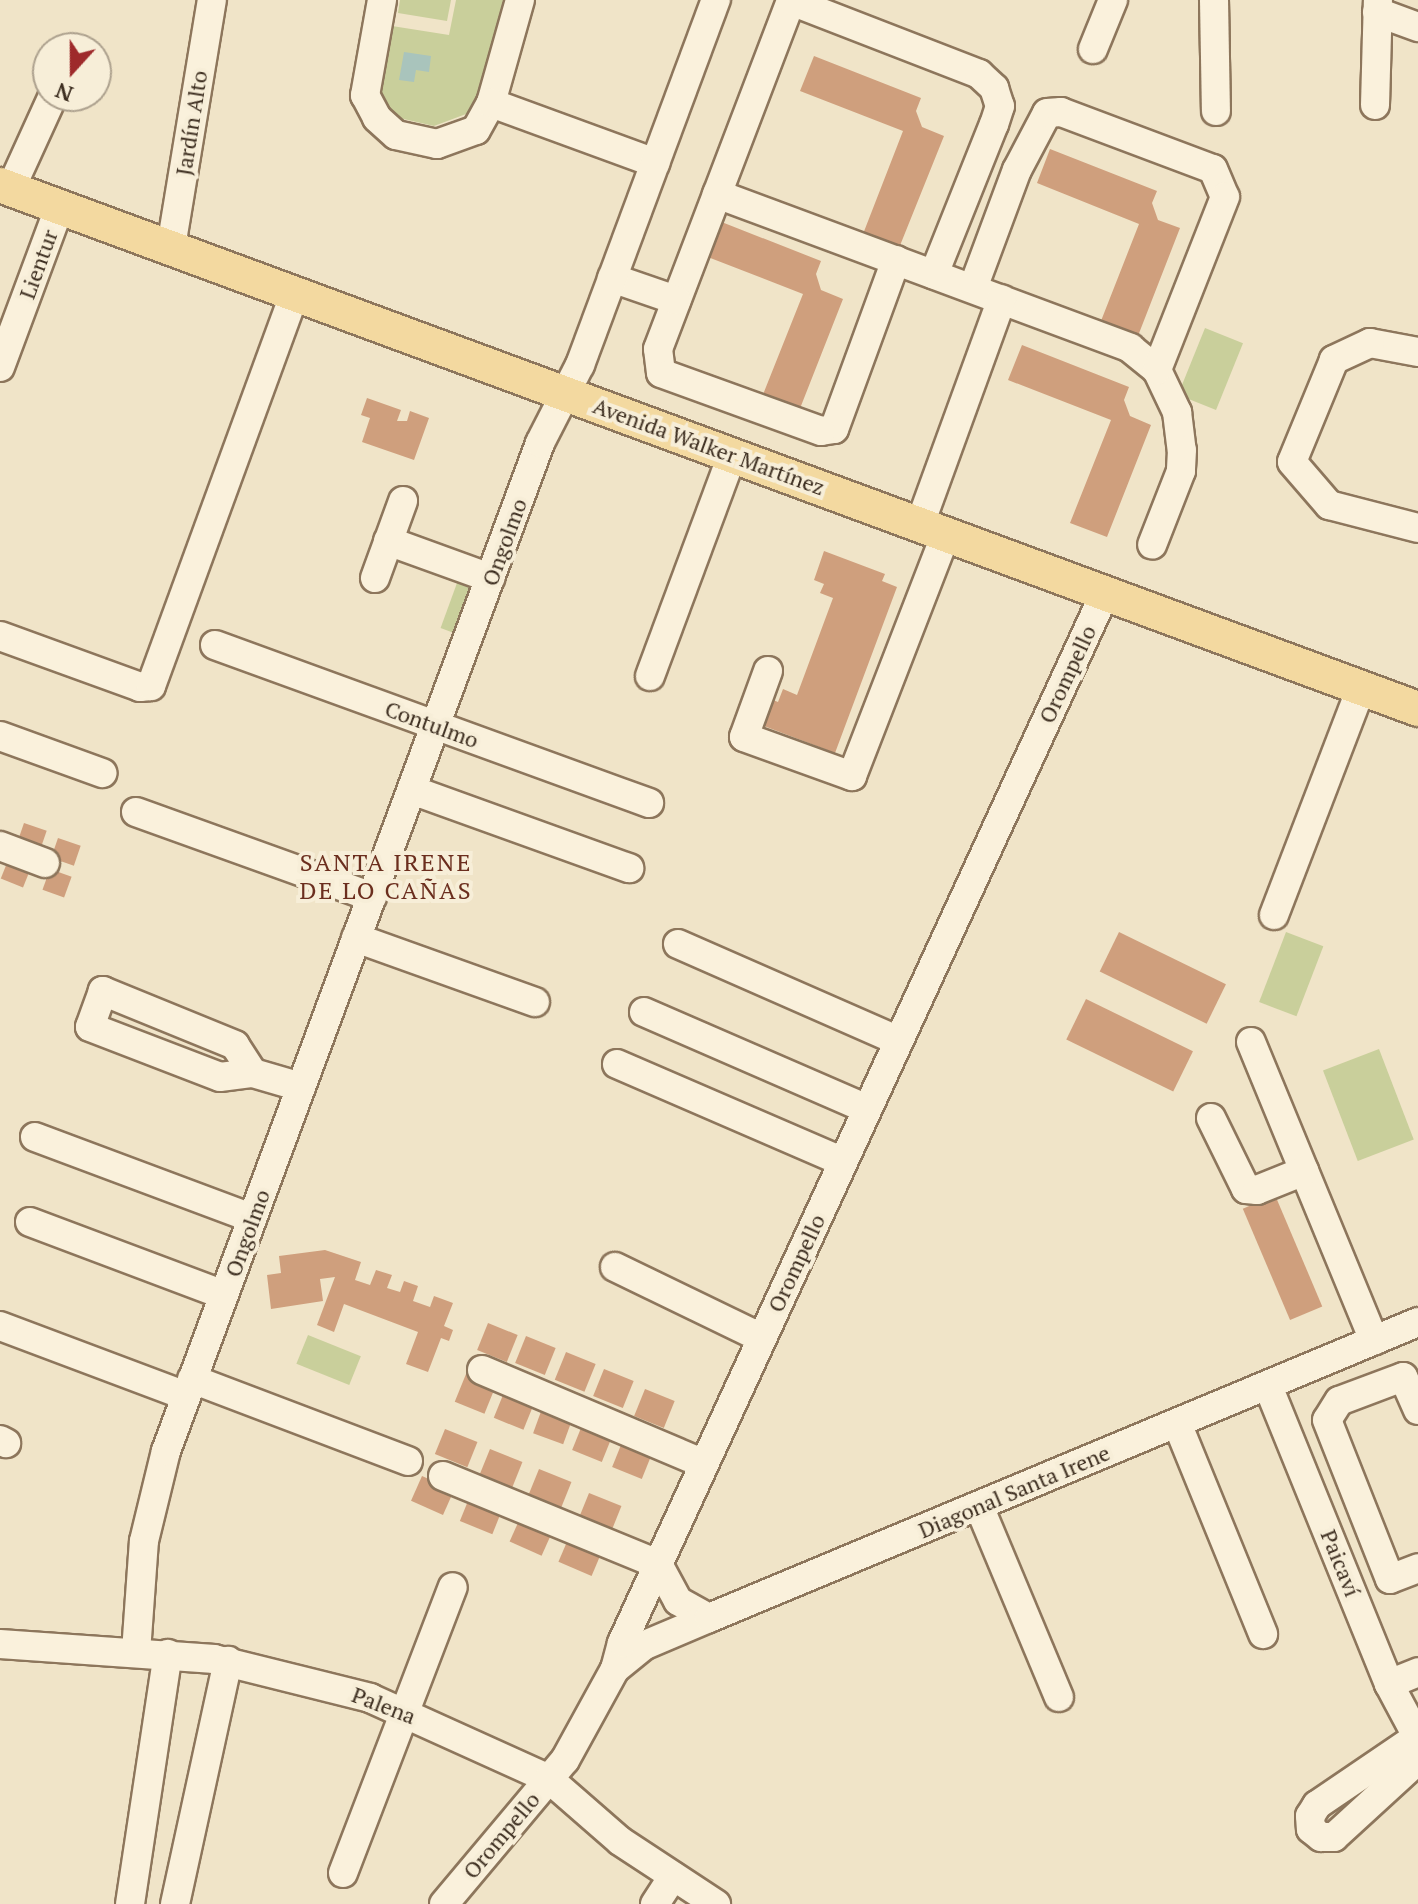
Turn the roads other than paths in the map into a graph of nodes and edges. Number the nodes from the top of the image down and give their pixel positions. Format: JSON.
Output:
{"nodes":[{"id":1,"x":212,"y":0,"type":"edge"},
{"id":2,"x":382,"y":0,"type":"edge"},
{"id":3,"x":520,"y":0,"type":"edge"},
{"id":4,"x":716,"y":0,"type":"edge"},
{"id":5,"x":1113,"y":0,"type":"edge"},
{"id":6,"x":1214,"y":0,"type":"edge"},
{"id":7,"x":1378,"y":6,"type":"edge"},
{"id":8,"x":1418,"y":27,"type":"edge"},
{"id":9,"x":1093,"y":49,"type":"dead end"},
{"id":10,"x":491,"y":103,"type":"junction"},
{"id":11,"x":1375,"y":105,"type":"dead end"},
{"id":12,"x":1216,"y":111,"type":"dead end"},
{"id":13,"x":44,"y":112,"type":"edge"},
{"id":14,"x":655,"y":163,"type":"junction"},
{"id":15,"x":5,"y":186,"type":"edge"},
{"id":16,"x":717,"y":194,"type":"junction"},
{"id":17,"x":60,"y":206,"type":"junction"},
{"id":18,"x":171,"y":247,"type":"junction"},
{"id":19,"x":896,"y":260,"type":"junction"},
{"id":20,"x":934,"y":274,"type":"junction"},
{"id":21,"x":612,"y":278,"type":"junction"},
{"id":22,"x":973,"y":288,"type":"junction"},
{"id":23,"x":295,"y":293,"type":"junction"},
{"id":24,"x":1002,"y":299,"type":"junction"},
{"id":25,"x":676,"y":300,"type":"junction"},
{"id":26,"x":1418,"y":352,"type":"edge"},
{"id":27,"x":0,"y":364,"type":"edge"},
{"id":28,"x":1157,"y":370,"type":"junction"},
{"id":29,"x":565,"y":393,"type":"junction"},
{"id":30,"x":732,"y":455,"type":"junction"},
{"id":31,"x":403,"y":501,"type":"dead end"},
{"id":32,"x":1418,"y":528,"type":"edge"},
{"id":33,"x":933,"y":529,"type":"junction"},
{"id":34,"x":388,"y":541,"type":"junction"},
{"id":35,"x":1152,"y":545,"type":"dead end"},
{"id":36,"x":375,"y":578,"type":"dead end"},
{"id":37,"x":490,"y":578,"type":"junction"},
{"id":38,"x":1105,"y":593,"type":"junction"},
{"id":39,"x":0,"y":636,"type":"edge"},
{"id":40,"x":215,"y":645,"type":"dead end"},
{"id":41,"x":768,"y":671,"type":"dead end"},
{"id":42,"x":650,"y":676,"type":"dead end"},
{"id":43,"x":1361,"y":688,"type":"junction"},
{"id":44,"x":1418,"y":709,"type":"edge"},
{"id":45,"x":435,"y":725,"type":"junction"},
{"id":46,"x":0,"y":736,"type":"edge"},
{"id":47,"x":102,"y":773,"type":"dead end"},
{"id":48,"x":412,"y":790,"type":"junction"},
{"id":49,"x":649,"y":803,"type":"dead end"},
{"id":50,"x":136,"y":812,"type":"dead end"},
{"id":51,"x":0,"y":846,"type":"edge"},
{"id":52,"x":45,"y":863,"type":"dead end"},
{"id":53,"x":629,"y":868,"type":"dead end"},
{"id":54,"x":372,"y":897,"type":"junction"},
{"id":55,"x":1274,"y":915,"type":"dead end"},
{"id":56,"x":356,"y":938,"type":"junction"},
{"id":57,"x":678,"y":944,"type":"dead end"},
{"id":58,"x":535,"y":1002,"type":"dead end"},
{"id":59,"x":644,"y":1012,"type":"dead end"},
{"id":60,"x":899,"y":1041,"type":"junction"},
{"id":61,"x":1251,"y":1042,"type":"dead end"},
{"id":62,"x":617,"y":1064,"type":"dead end"},
{"id":63,"x":253,"y":1073,"type":"junction"},
{"id":64,"x":301,"y":1087,"type":"junction"},
{"id":65,"x":867,"y":1109,"type":"junction"},
{"id":66,"x":1211,"y":1118,"type":"dead end"},
{"id":67,"x":35,"y":1137,"type":"dead end"},
{"id":68,"x":843,"y":1162,"type":"junction"},
{"id":69,"x":1304,"y":1171,"type":"junction"},
{"id":70,"x":252,"y":1218,"type":"junction"},
{"id":71,"x":30,"y":1222,"type":"dead end"},
{"id":72,"x":615,"y":1267,"type":"dead end"},
{"id":73,"x":224,"y":1295,"type":"junction"},
{"id":74,"x":1418,"y":1322,"type":"edge"},
{"id":75,"x":0,"y":1326,"type":"edge"},
{"id":76,"x":762,"y":1338,"type":"junction"},
{"id":77,"x":1380,"y":1338,"type":"junction"},
{"id":78,"x":482,"y":1370,"type":"dead end"},
{"id":79,"x":1403,"y":1377,"type":"junction"},
{"id":80,"x":1268,"y":1386,"type":"junction"},
{"id":81,"x":189,"y":1388,"type":"junction"},
{"id":82,"x":1418,"y":1410,"type":"edge"},
{"id":83,"x":1177,"y":1423,"type":"junction"},
{"id":84,"x":408,"y":1461,"type":"dead end"},
{"id":85,"x":704,"y":1464,"type":"junction"},
{"id":86,"x":443,"y":1476,"type":"dead end"},
{"id":87,"x":979,"y":1506,"type":"junction"},
{"id":88,"x":658,"y":1564,"type":"junction"},
{"id":89,"x":1418,"y":1568,"type":"edge"},
{"id":90,"x":1390,"y":1579,"type":"junction"},
{"id":91,"x":453,"y":1587,"type":"dead end"},
{"id":92,"x":1354,"y":1592,"type":"junction"},
{"id":93,"x":709,"y":1618,"type":"junction"},
{"id":94,"x":1263,"y":1634,"type":"dead end"},
{"id":95,"x":0,"y":1644,"type":"edge"},
{"id":96,"x":136,"y":1652,"type":"junction"},
{"id":97,"x":168,"y":1654,"type":"junction"},
{"id":98,"x":228,"y":1661,"type":"junction"},
{"id":99,"x":615,"y":1669,"type":"junction"},
{"id":100,"x":1418,"y":1672,"type":"edge"},
{"id":101,"x":1389,"y":1684,"type":"junction"},
{"id":102,"x":1059,"y":1697,"type":"dead end"},
{"id":103,"x":402,"y":1711,"type":"junction"},
{"id":104,"x":1418,"y":1738,"type":"edge"},
{"id":105,"x":1418,"y":1760,"type":"edge"},
{"id":106,"x":549,"y":1779,"type":"junction"},
{"id":107,"x":343,"y":1873,"type":"dead end"},
{"id":108,"x":673,"y":1876,"type":"junction"},
{"id":109,"x":130,"y":1904,"type":"edge"},
{"id":110,"x":175,"y":1904,"type":"edge"},
{"id":111,"x":444,"y":1904,"type":"edge"},
{"id":112,"x":655,"y":1904,"type":"edge"},
{"id":113,"x":716,"y":1904,"type":"edge"}],
"edges":[{"from":1,"to":18,"type":"street","name":"Jardín Alto"},
{"from":2,"to":10,"type":"street"},
{"from":3,"to":10,"type":"street"},
{"from":4,"to":14,"type":"street","name":"Ongolmo"},
{"from":5,"to":9,"type":"street"},
{"from":6,"to":12,"type":"street"},
{"from":7,"to":8,"type":"street"},
{"from":7,"to":11,"type":"street"},
{"from":10,"to":14,"type":"street"},
{"from":13,"to":15,"type":"street"},
{"from":14,"to":21,"type":"street","name":"Ongolmo"},
{"from":15,"to":17,"type":"main road","name":"Avenida Walker Martínez"},
{"from":16,"to":19,"type":"street"},
{"from":16,"to":20,"type":"street"},
{"from":16,"to":25,"type":"street"},
{"from":17,"to":18,"type":"main road","name":"Avenida Walker Martínez"},
{"from":17,"to":27,"type":"street","name":"Lientur"},
{"from":18,"to":23,"type":"main road","name":"Avenida Walker Martínez"},
{"from":19,"to":20,"type":"street"},
{"from":19,"to":25,"type":"street"},
{"from":20,"to":22,"type":"street"},
{"from":21,"to":25,"type":"street"},
{"from":21,"to":29,"type":"street","name":"Ongolmo"},
{"from":22,"to":24,"type":"street"},
{"from":22,"to":28,"type":"street"},
{"from":23,"to":29,"type":"main road","name":"Avenida Walker Martínez"},
{"from":23,"to":39,"type":"street"},
{"from":24,"to":28,"type":"street"},
{"from":24,"to":33,"type":"street"},
{"from":26,"to":32,"type":"street"},
{"from":28,"to":35,"type":"street"},
{"from":29,"to":30,"type":"main road","name":"Avenida Walker Martínez"},
{"from":29,"to":37,"type":"street","name":"Ongolmo"},
{"from":30,"to":33,"type":"main road","name":"Avenida Walker Martínez"},
{"from":30,"to":42,"type":"street"},
{"from":31,"to":34,"type":"street"},
{"from":33,"to":38,"type":"main road","name":"Avenida Walker Martínez"},
{"from":33,"to":41,"type":"street"},
{"from":34,"to":36,"type":"street"},
{"from":34,"to":37,"type":"street"},
{"from":37,"to":45,"type":"street","name":"Ongolmo"},
{"from":38,"to":43,"type":"main road","name":"Avenida Walker Martínez"},
{"from":38,"to":60,"type":"street","name":"Orompello"},
{"from":40,"to":45,"type":"street","name":"Contulmo"},
{"from":43,"to":44,"type":"main road","name":"Avenida Walker Martínez"},
{"from":43,"to":55,"type":"street"},
{"from":45,"to":48,"type":"street","name":"Ongolmo"},
{"from":45,"to":49,"type":"street","name":"Contulmo"},
{"from":46,"to":47,"type":"street"},
{"from":48,"to":53,"type":"street"},
{"from":48,"to":54,"type":"street","name":"Ongolmo"},
{"from":50,"to":54,"type":"street"},
{"from":51,"to":52,"type":"street"},
{"from":54,"to":56,"type":"street","name":"Ongolmo"},
{"from":56,"to":58,"type":"street"},
{"from":56,"to":64,"type":"street","name":"Ongolmo"},
{"from":57,"to":60,"type":"street"},
{"from":59,"to":65,"type":"street"},
{"from":60,"to":65,"type":"street","name":"Orompello"},
{"from":61,"to":69,"type":"street"},
{"from":62,"to":68,"type":"street"},
{"from":63,"to":63,"type":"street"},
{"from":63,"to":64,"type":"street"},
{"from":64,"to":70,"type":"street","name":"Ongolmo"},
{"from":65,"to":68,"type":"street","name":"Orompello"},
{"from":66,"to":69,"type":"street"},
{"from":67,"to":70,"type":"street"},
{"from":68,"to":76,"type":"street","name":"Orompello"},
{"from":69,"to":77,"type":"street"},
{"from":70,"to":73,"type":"street","name":"Ongolmo"},
{"from":71,"to":73,"type":"street"},
{"from":72,"to":76,"type":"street"},
{"from":73,"to":81,"type":"street","name":"Ongolmo"},
{"from":74,"to":77,"type":"street","name":"Diagonal Santa Irene"},
{"from":75,"to":81,"type":"street"},
{"from":76,"to":85,"type":"street","name":"Orompello"},
{"from":77,"to":79,"type":"street"},
{"from":77,"to":80,"type":"street","name":"Diagonal Santa Irene"},
{"from":78,"to":85,"type":"street"},
{"from":79,"to":82,"type":"street"},
{"from":79,"to":90,"type":"street"},
{"from":80,"to":83,"type":"street","name":"Diagonal Santa Irene"},
{"from":80,"to":92,"type":"street","name":"Paicaví"},
{"from":81,"to":84,"type":"street"},
{"from":81,"to":96,"type":"street","name":"Ongolmo"},
{"from":83,"to":87,"type":"street","name":"Diagonal Santa Irene"},
{"from":83,"to":94,"type":"street"},
{"from":85,"to":88,"type":"street","name":"Orompello"},
{"from":86,"to":88,"type":"street"},
{"from":87,"to":93,"type":"street","name":"Diagonal Santa Irene"},
{"from":87,"to":102,"type":"street"},
{"from":88,"to":93,"type":"street"},
{"from":88,"to":99,"type":"street","name":"Orompello"},
{"from":89,"to":90,"type":"street"},
{"from":90,"to":92,"type":"street"},
{"from":91,"to":103,"type":"street"},
{"from":92,"to":101,"type":"street","name":"Paicaví"},
{"from":93,"to":99,"type":"street","name":"Diagonal Santa Irene"},
{"from":95,"to":96,"type":"street","name":"Palena"},
{"from":96,"to":97,"type":"street","name":"Palena"},
{"from":97,"to":98,"type":"street","name":"Palena"},
{"from":97,"to":109,"type":"street"},
{"from":98,"to":103,"type":"street","name":"Palena"},
{"from":98,"to":110,"type":"street"},
{"from":99,"to":106,"type":"street","name":"Orompello"},
{"from":100,"to":101,"type":"street"},
{"from":101,"to":104,"type":"street","name":"Paicaví"},
{"from":103,"to":106,"type":"street","name":"Palena"},
{"from":103,"to":107,"type":"street"},
{"from":104,"to":105,"type":"street"},
{"from":106,"to":108,"type":"street","name":"Palena"},
{"from":106,"to":111,"type":"street","name":"Orompello"},
{"from":108,"to":112,"type":"street"},
{"from":108,"to":113,"type":"street","name":"Palena"}]}
